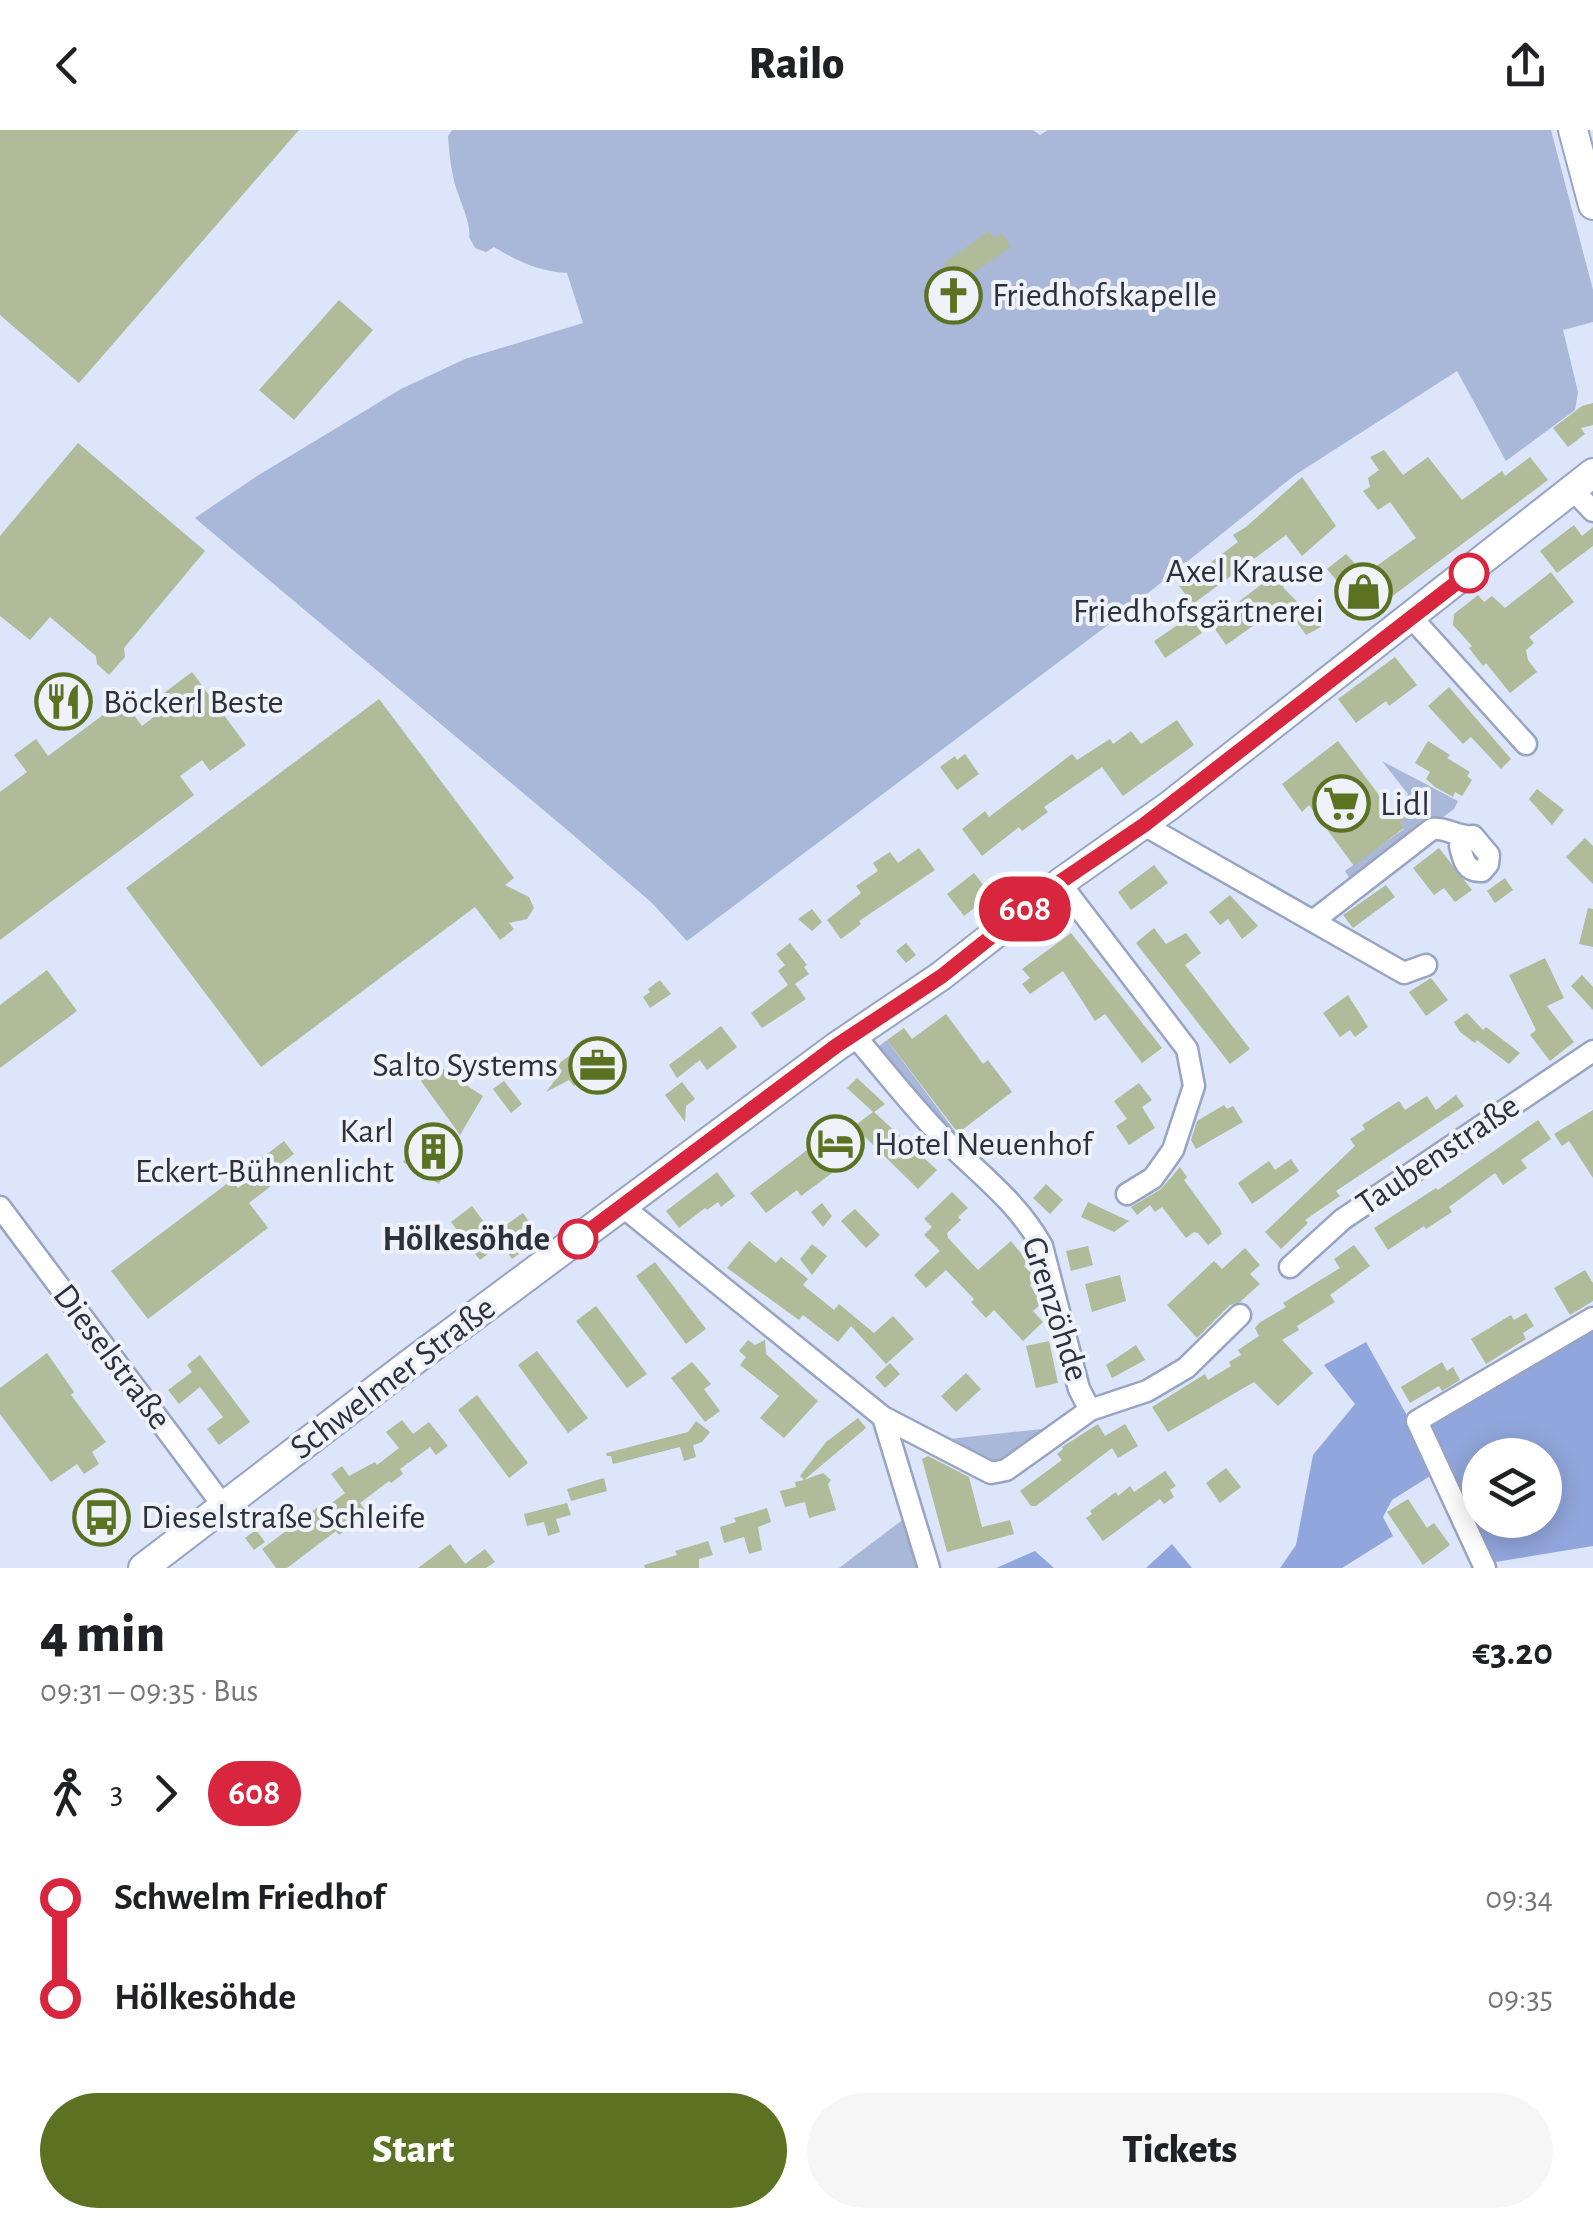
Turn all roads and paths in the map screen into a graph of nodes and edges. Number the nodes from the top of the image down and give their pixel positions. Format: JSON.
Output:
{"nodes":[{"id":1,"x":1573,"y":130,"type":"edge"},
{"id":2,"x":1593,"y":205,"type":"edge"},
{"id":3,"x":1587,"y":492,"type":"edge"},
{"id":4,"x":1411,"y":618,"type":"junction"},
{"id":5,"x":1526,"y":744,"type":"dead end"},
{"id":6,"x":1144,"y":825,"type":"junction"},
{"id":7,"x":1464,"y":838,"type":"dead end"},
{"id":8,"x":1060,"y":882,"type":"junction"},
{"id":9,"x":1312,"y":921,"type":"junction"},
{"id":10,"x":1426,"y":965,"type":"dead end"},
{"id":11,"x":845,"y":1041,"type":"junction"},
{"id":12,"x":1593,"y":1051,"type":"edge"},
{"id":13,"x":1127,"y":1194,"type":"dead end"},
{"id":14,"x":622,"y":1206,"type":"junction"},
{"id":15,"x":0,"y":1207,"type":"edge"},
{"id":16,"x":1290,"y":1267,"type":"dead end"},
{"id":17,"x":1240,"y":1315,"type":"dead end"},
{"id":18,"x":1593,"y":1318,"type":"edge"},
{"id":19,"x":1090,"y":1410,"type":"junction"},
{"id":20,"x":882,"y":1417,"type":"junction"},
{"id":21,"x":224,"y":1507,"type":"junction"},
{"id":22,"x":142,"y":1568,"type":"edge"},
{"id":23,"x":928,"y":1568,"type":"edge"},
{"id":24,"x":1485,"y":1568,"type":"edge"}],
"edges":[{"from":1,"to":2,"type":"main road"},
{"from":3,"to":4,"type":"main road","name":"Schwelmer Straße"},
{"from":4,"to":5,"type":"street"},
{"from":4,"to":6,"type":"main road","name":"Schwelmer Straße"},
{"from":6,"to":8,"type":"main road","name":"Schwelmer Straße"},
{"from":6,"to":9,"type":"street"},
{"from":7,"to":9,"type":"street"},
{"from":8,"to":11,"type":"main road","name":"Schwelmer Straße"},
{"from":8,"to":13,"type":"street"},
{"from":9,"to":10,"type":"street"},
{"from":11,"to":14,"type":"main road","name":"Schwelmer Straße"},
{"from":11,"to":19,"type":"street","name":"Grenzöhde"},
{"from":12,"to":16,"type":"street","name":"Taubenstraße"},
{"from":14,"to":20,"type":"street"},
{"from":14,"to":21,"type":"main road","name":"Schwelmer Straße"},
{"from":15,"to":21,"type":"street","name":"Dieselstraße"},
{"from":17,"to":19,"type":"street"},
{"from":18,"to":24,"type":"street"},
{"from":19,"to":20,"type":"street"},
{"from":20,"to":23,"type":"street"},
{"from":21,"to":22,"type":"main road","name":"Schwelmer Straße"}]}
